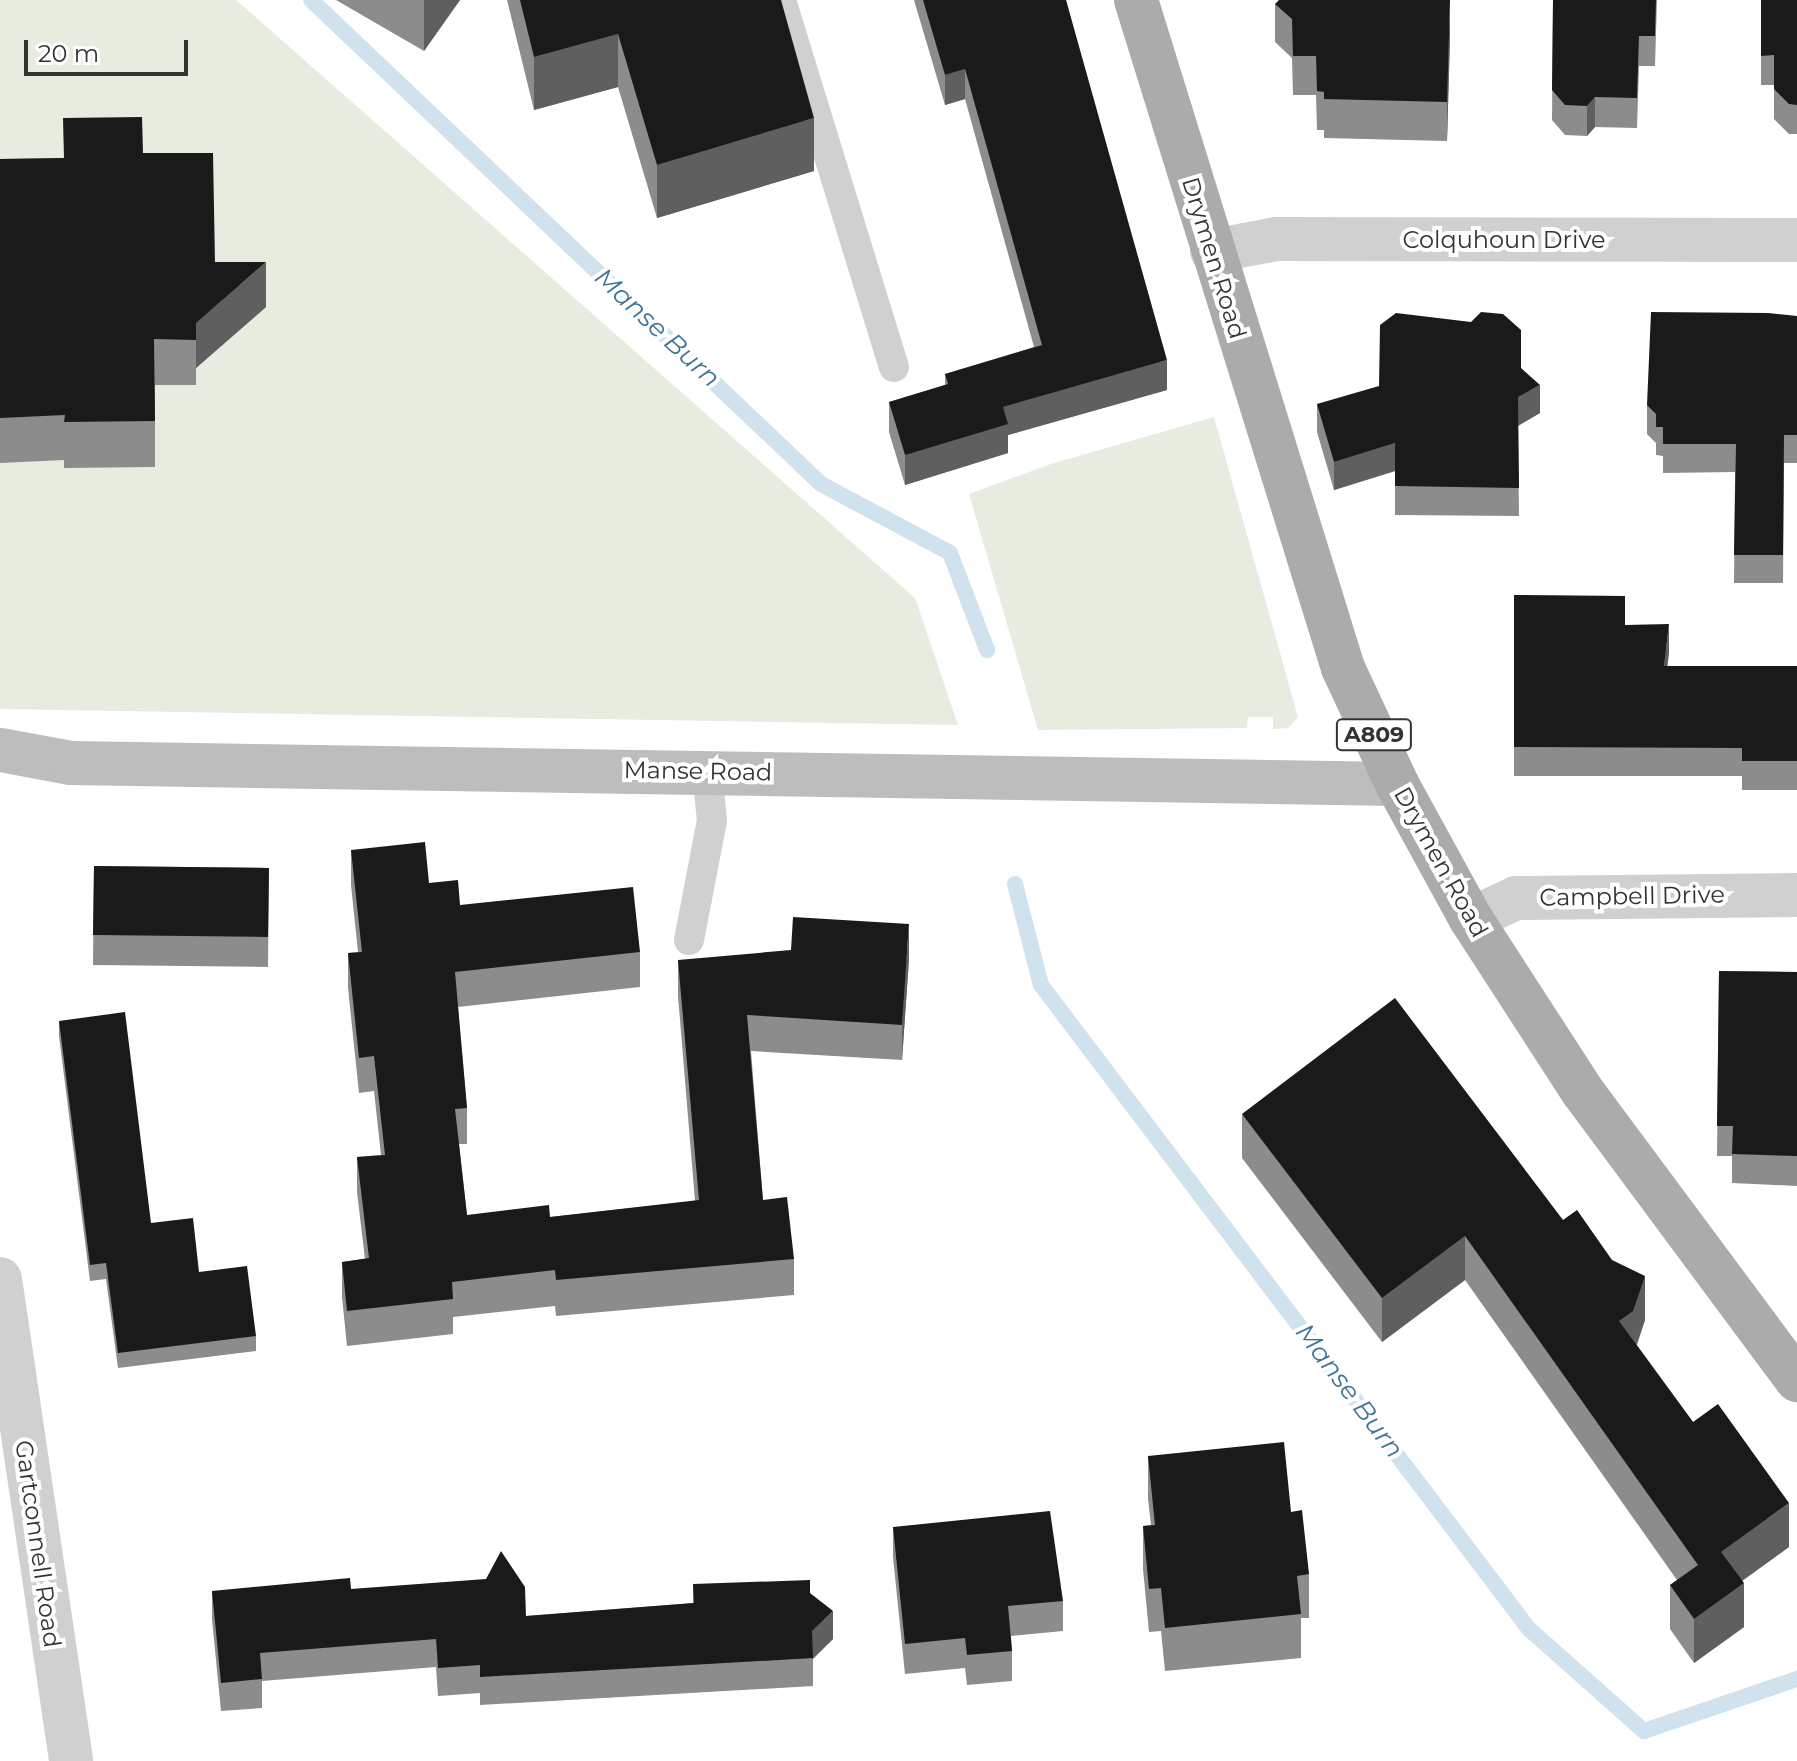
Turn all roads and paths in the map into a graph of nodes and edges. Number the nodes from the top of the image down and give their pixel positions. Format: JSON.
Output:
{"nodes":[{"id":1,"x":781,"y":0,"type":"edge"},
{"id":2,"x":1136,"y":0,"type":"edge"},
{"id":3,"x":1797,"y":240,"type":"edge"},
{"id":4,"x":1212,"y":251,"type":"junction"},
{"id":5,"x":894,"y":367,"type":"dead end"},
{"id":6,"x":0,"y":750,"type":"edge"},
{"id":7,"x":707,"y":771,"type":"junction"},
{"id":8,"x":1397,"y":784,"type":"junction"},
{"id":9,"x":1797,"y":895,"type":"edge"},
{"id":10,"x":1471,"y":919,"type":"junction"},
{"id":11,"x":689,"y":940,"type":"dead end"},
{"id":12,"x":0,"y":1279,"type":"edge"},
{"id":13,"x":1797,"y":1380,"type":"edge"},
{"id":14,"x":71,"y":1761,"type":"edge"}],
"edges":[{"from":1,"to":5,"type":"lane"},
{"from":2,"to":4,"type":"main road","name":"Drymen Road","number":"A809"},
{"from":3,"to":4,"type":"street","name":"Colquhoun Drive"},
{"from":4,"to":8,"type":"main road","name":"Drymen Road","number":"A809"},
{"from":6,"to":7,"type":"street","name":"Manse Road"},
{"from":7,"to":8,"type":"street","name":"Manse Road"},
{"from":7,"to":11,"type":"lane"},
{"from":8,"to":10,"type":"main road","name":"Drymen Road","number":"A809"},
{"from":9,"to":10,"type":"street","name":"Campbell Drive"},
{"from":10,"to":13,"type":"main road","name":"Drymen Road","number":"A809"},
{"from":12,"to":14,"type":"street","name":"Gartconnell Road"}]}
